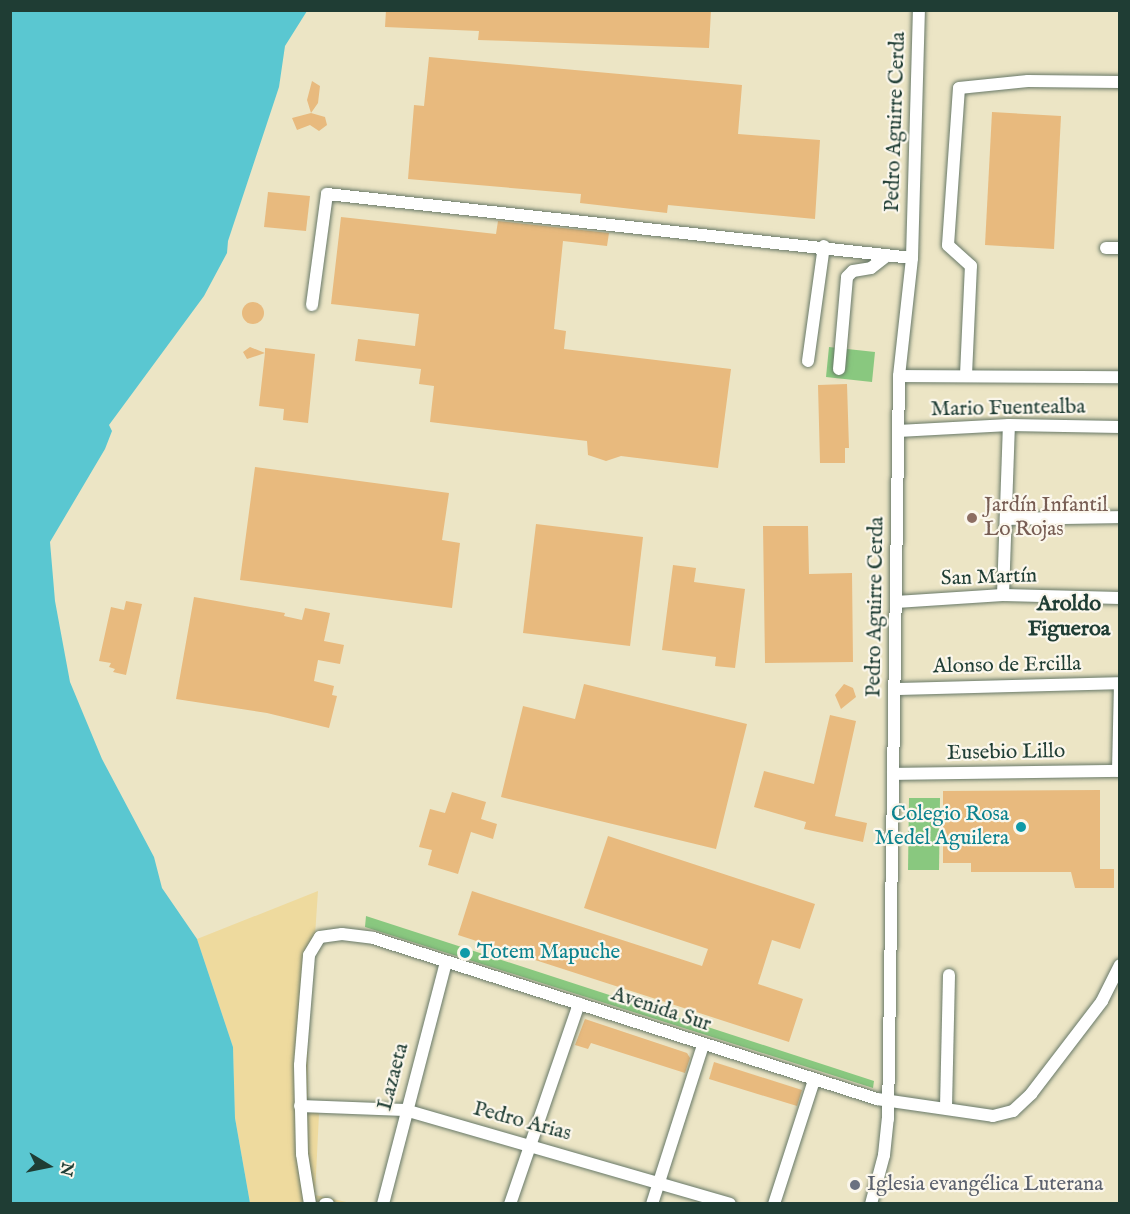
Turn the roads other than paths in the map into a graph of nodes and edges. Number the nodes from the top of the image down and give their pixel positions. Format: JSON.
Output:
{"nodes":[{"id":1,"x":919,"y":10,"type":"edge"},
{"id":2,"x":1119,"y":82,"type":"edge"},
{"id":3,"x":824,"y":246,"type":"junction"},
{"id":4,"x":1106,"y":248,"type":"dead end"},
{"id":5,"x":1119,"y":249,"type":"edge"},
{"id":6,"x":885,"y":257,"type":"junction"},
{"id":7,"x":912,"y":258,"type":"junction"},
{"id":8,"x":312,"y":305,"type":"dead end"},
{"id":9,"x":808,"y":361,"type":"dead end"},
{"id":10,"x":839,"y":369,"type":"dead end"},
{"id":11,"x":966,"y":375,"type":"junction"},
{"id":12,"x":898,"y":376,"type":"junction"},
{"id":13,"x":1119,"y":377,"type":"edge"},
{"id":14,"x":1009,"y":425,"type":"junction"},
{"id":15,"x":1119,"y":427,"type":"edge"},
{"id":16,"x":898,"y":431,"type":"junction"},
{"id":17,"x":1119,"y":517,"type":"edge"},
{"id":18,"x":1007,"y":519,"type":"junction"},
{"id":19,"x":1003,"y":595,"type":"junction"},
{"id":20,"x":1119,"y":598,"type":"edge"},
{"id":21,"x":896,"y":602,"type":"junction"},
{"id":22,"x":1119,"y":684,"type":"edge"},
{"id":23,"x":895,"y":688,"type":"junction"},
{"id":24,"x":1119,"y":771,"type":"edge"},
{"id":25,"x":893,"y":774,"type":"junction"},
{"id":26,"x":446,"y":962,"type":"junction"},
{"id":27,"x":1119,"y":965,"type":"edge"},
{"id":28,"x":949,"y":975,"type":"dead end"},
{"id":29,"x":579,"y":1004,"type":"junction"},
{"id":30,"x":703,"y":1045,"type":"junction"},
{"id":31,"x":814,"y":1080,"type":"junction"},
{"id":32,"x":888,"y":1102,"type":"junction"},
{"id":33,"x":300,"y":1106,"type":"junction"},
{"id":34,"x":946,"y":1107,"type":"junction"},
{"id":35,"x":405,"y":1110,"type":"junction"},
{"id":36,"x":531,"y":1144,"type":"junction"},
{"id":37,"x":659,"y":1184,"type":"junction"},
{"id":38,"x":310,"y":1203,"type":"edge"},
{"id":39,"x":382,"y":1203,"type":"edge"},
{"id":40,"x":510,"y":1203,"type":"edge"},
{"id":41,"x":652,"y":1203,"type":"edge"},
{"id":42,"x":730,"y":1203,"type":"edge"},
{"id":43,"x":774,"y":1203,"type":"edge"},
{"id":44,"x":871,"y":1203,"type":"edge"}],
"edges":[{"from":1,"to":7,"type":"street","name":"Pedro Aguirre Cerda"},
{"from":2,"to":11,"type":"street"},
{"from":3,"to":6,"type":"street"},
{"from":3,"to":8,"type":"street"},
{"from":3,"to":9,"type":"street"},
{"from":4,"to":5,"type":"street"},
{"from":6,"to":7,"type":"street"},
{"from":6,"to":10,"type":"street"},
{"from":7,"to":12,"type":"street","name":"Pedro Aguirre Cerda"},
{"from":11,"to":12,"type":"street"},
{"from":11,"to":13,"type":"street"},
{"from":12,"to":16,"type":"street","name":"Pedro Aguirre Cerda"},
{"from":14,"to":15,"type":"street","name":"Mario Fuentealba"},
{"from":14,"to":16,"type":"street","name":"Mario Fuentealba"},
{"from":14,"to":18,"type":"street"},
{"from":16,"to":21,"type":"street","name":"Pedro Aguirre Cerda"},
{"from":17,"to":18,"type":"street"},
{"from":18,"to":19,"type":"street"},
{"from":19,"to":20,"type":"street","name":"San Martín"},
{"from":19,"to":21,"type":"street","name":"San Martín"},
{"from":21,"to":23,"type":"street","name":"Pedro Aguirre Cerda"},
{"from":22,"to":23,"type":"street","name":"Alonso de Ercilla"},
{"from":22,"to":24,"type":"street"},
{"from":23,"to":25,"type":"street","name":"Pedro Aguirre Cerda"},
{"from":24,"to":25,"type":"street","name":"Eusebio Lillo"},
{"from":25,"to":32,"type":"street","name":"Pedro Aguirre Cerda"},
{"from":26,"to":29,"type":"street","name":"Avenida Sur"},
{"from":26,"to":33,"type":"street","name":"Avenida Sur"},
{"from":26,"to":35,"type":"street","name":"Lazaeta"},
{"from":27,"to":34,"type":"street","name":"Avenida Sur"},
{"from":28,"to":34,"type":"street"},
{"from":29,"to":30,"type":"street","name":"Avenida Sur"},
{"from":29,"to":36,"type":"street"},
{"from":30,"to":31,"type":"street","name":"Avenida Sur"},
{"from":30,"to":37,"type":"street"},
{"from":31,"to":32,"type":"street","name":"Avenida Sur"},
{"from":31,"to":43,"type":"street"},
{"from":32,"to":34,"type":"street","name":"Avenida Sur"},
{"from":32,"to":44,"type":"street","name":"Pedro Aguirre Cerda"},
{"from":33,"to":35,"type":"street","name":"Pedro Arias"},
{"from":33,"to":38,"type":"street"},
{"from":35,"to":36,"type":"street","name":"Pedro Arias"},
{"from":35,"to":39,"type":"street","name":"Lazaeta"},
{"from":36,"to":37,"type":"street","name":"Pedro Arias"},
{"from":36,"to":40,"type":"street"},
{"from":37,"to":41,"type":"street"},
{"from":37,"to":42,"type":"street","name":"Pedro Arias"}]}
